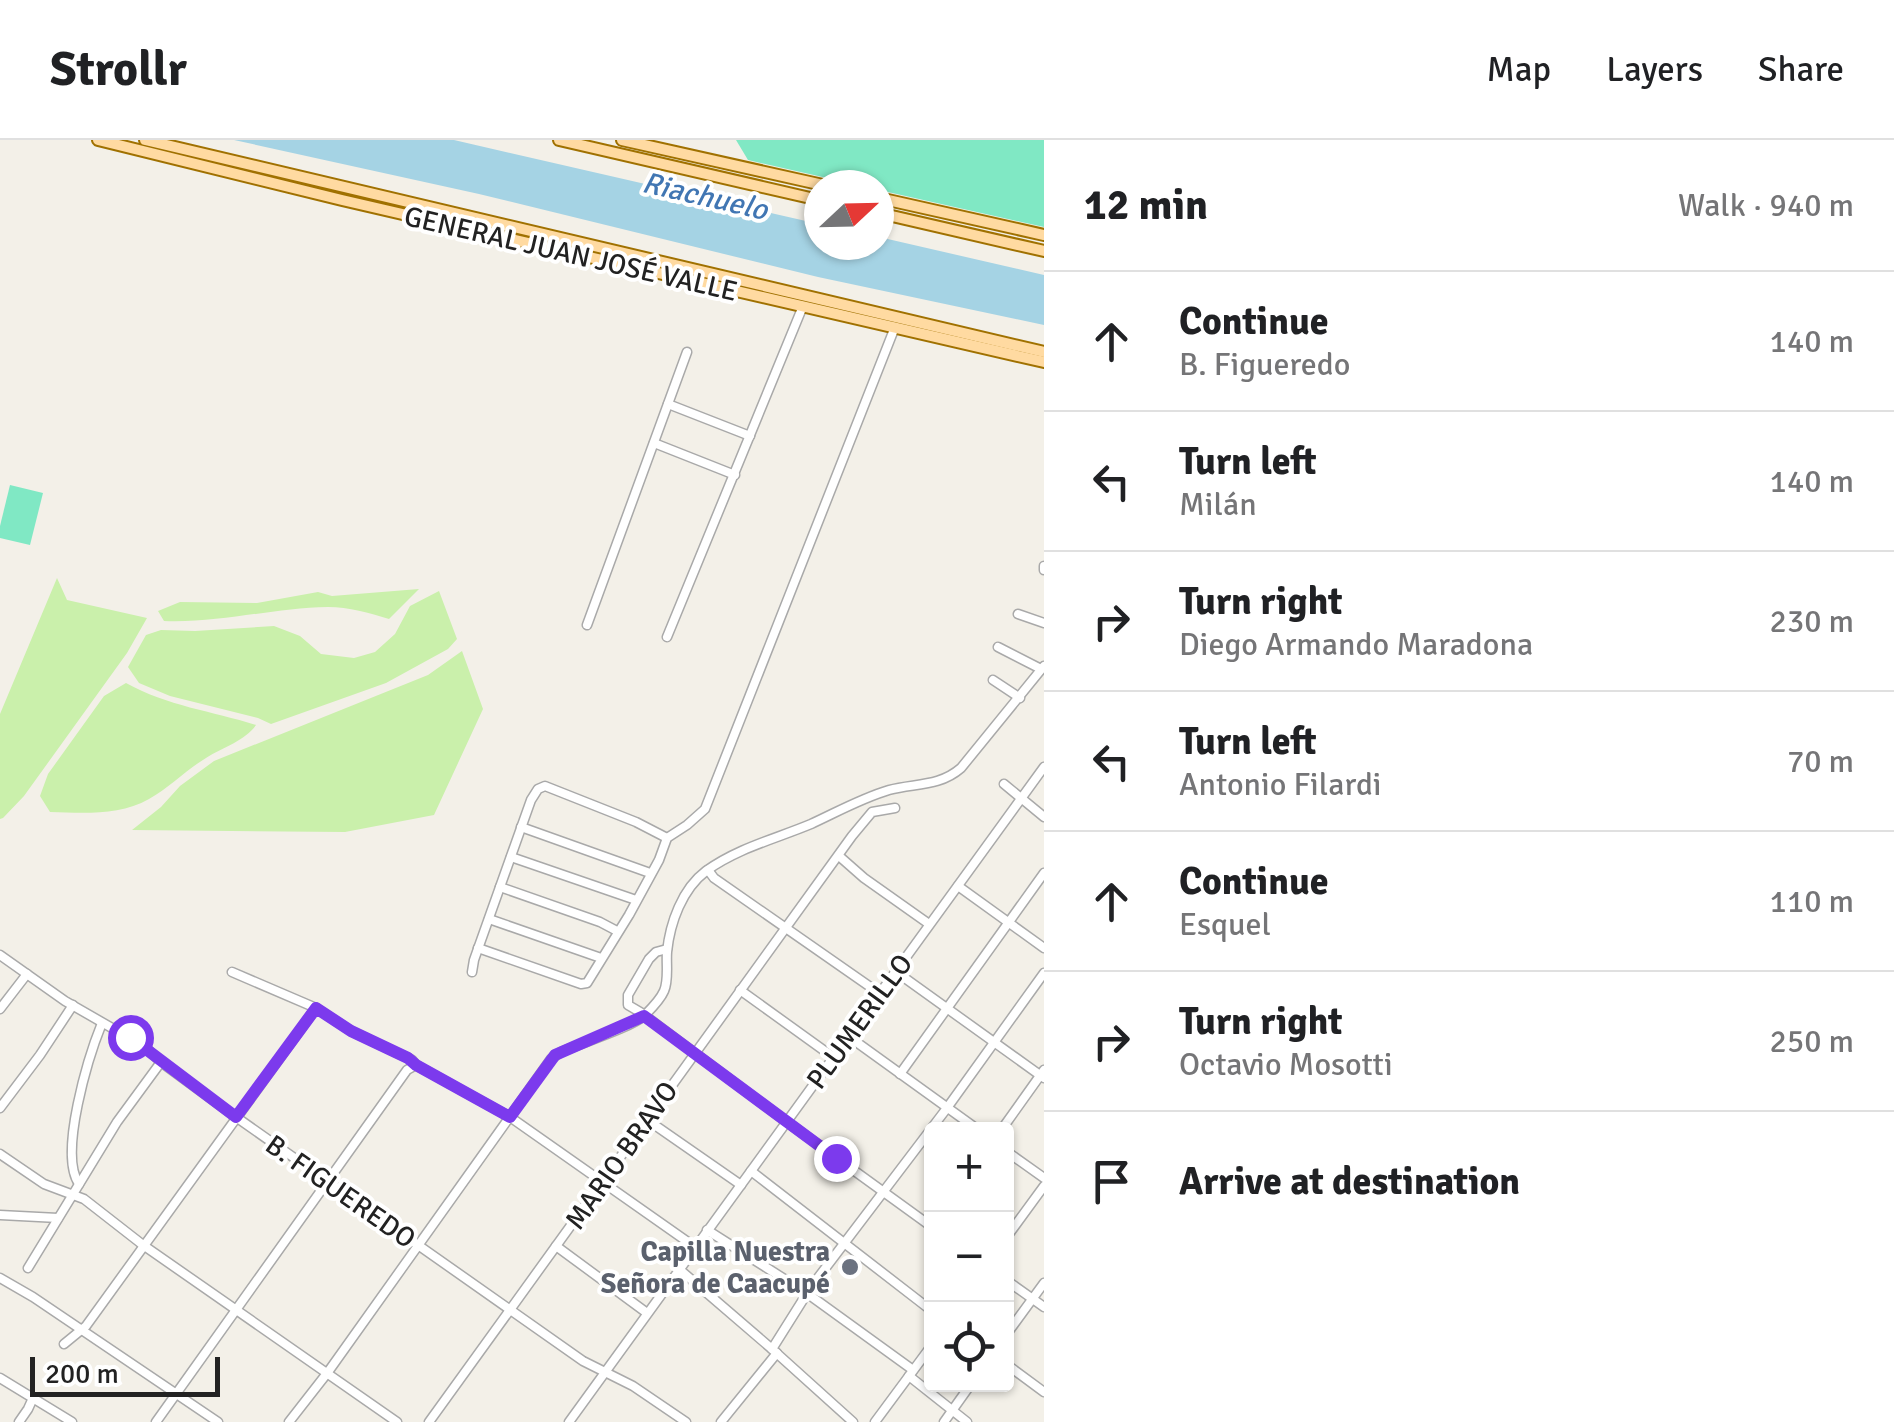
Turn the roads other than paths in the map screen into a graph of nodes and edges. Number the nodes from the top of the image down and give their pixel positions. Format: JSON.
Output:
{"nodes":[{"id":1,"x":98,"y":140,"type":"edge"},
{"id":2,"x":145,"y":140,"type":"edge"},
{"id":3,"x":559,"y":140,"type":"edge"},
{"id":4,"x":622,"y":140,"type":"edge"},
{"id":5,"x":804,"y":181,"type":"edge"},
{"id":6,"x":804,"y":197,"type":"edge"},
{"id":7,"x":894,"y":201,"type":"edge"},
{"id":8,"x":894,"y":216,"type":"edge"},
{"id":9,"x":1044,"y":236,"type":"edge"},
{"id":10,"x":1044,"y":251,"type":"edge"},
{"id":11,"x":803,"y":306,"type":"junction"},
{"id":12,"x":896,"y":327,"type":"junction"},
{"id":13,"x":687,"y":352,"type":"dead end"},
{"id":14,"x":1044,"y":352,"type":"edge"},
{"id":15,"x":1044,"y":362,"type":"edge"},
{"id":16,"x":668,"y":404,"type":"junction"},
{"id":17,"x":750,"y":436,"type":"junction"},
{"id":18,"x":654,"y":443,"type":"junction"},
{"id":19,"x":735,"y":475,"type":"junction"},
{"id":20,"x":1018,"y":614,"type":"dead end"},
{"id":21,"x":1044,"y":623,"type":"edge"},
{"id":22,"x":587,"y":625,"type":"dead end"},
{"id":23,"x":666,"y":638,"type":"dead end"},
{"id":24,"x":998,"y":648,"type":"dead end"},
{"id":25,"x":1043,"y":667,"type":"edge"},
{"id":26,"x":992,"y":680,"type":"dead end"},
{"id":27,"x":1020,"y":698,"type":"junction"},
{"id":28,"x":1044,"y":767,"type":"edge"},
{"id":29,"x":1004,"y":784,"type":"dead end"},
{"id":30,"x":1021,"y":800,"type":"junction"},
{"id":31,"x":895,"y":808,"type":"dead end"},
{"id":32,"x":1044,"y":816,"type":"edge"},
{"id":33,"x":522,"y":827,"type":"junction"},
{"id":34,"x":667,"y":838,"type":"junction"},
{"id":35,"x":838,"y":856,"type":"junction"},
{"id":36,"x":511,"y":857,"type":"junction"},
{"id":37,"x":708,"y":870,"type":"junction"},
{"id":38,"x":650,"y":873,"type":"junction"},
{"id":39,"x":1044,"y":874,"type":"edge"},
{"id":40,"x":958,"y":886,"type":"junction"},
{"id":41,"x":500,"y":887,"type":"junction"},
{"id":42,"x":636,"y":900,"type":"junction"},
{"id":43,"x":489,"y":919,"type":"junction"},
{"id":44,"x":1009,"y":922,"type":"junction"},
{"id":45,"x":929,"y":924,"type":"junction"},
{"id":46,"x":786,"y":928,"type":"junction"},
{"id":47,"x":617,"y":931,"type":"junction"},
{"id":48,"x":478,"y":948,"type":"junction"},
{"id":49,"x":1044,"y":948,"type":"edge"},
{"id":50,"x":667,"y":949,"type":"junction"},
{"id":51,"x":0,"y":956,"type":"edge"},
{"id":52,"x":601,"y":958,"type":"junction"},
{"id":53,"x":895,"y":970,"type":"junction"},
{"id":54,"x":232,"y":972,"type":"dead end"},
{"id":55,"x":472,"y":972,"type":"dead end"},
{"id":56,"x":1044,"y":973,"type":"edge"},
{"id":57,"x":27,"y":974,"type":"junction"},
{"id":58,"x":740,"y":990,"type":"junction"},
{"id":59,"x":879,"y":993,"type":"junction"},
{"id":60,"x":72,"y":1005,"type":"junction"},
{"id":61,"x":0,"y":1008,"type":"edge"},
{"id":62,"x":316,"y":1008,"type":"junction"},
{"id":63,"x":948,"y":1009,"type":"junction"},
{"id":64,"x":644,"y":1016,"type":"junction"},
{"id":65,"x":102,"y":1023,"type":"junction"},
{"id":66,"x":848,"y":1036,"type":"junction"},
{"id":67,"x":995,"y":1042,"type":"junction"},
{"id":68,"x":694,"y":1053,"type":"junction"},
{"id":69,"x":833,"y":1057,"type":"junction"},
{"id":70,"x":161,"y":1062,"type":"junction"},
{"id":71,"x":416,"y":1065,"type":"junction"},
{"id":72,"x":900,"y":1074,"type":"junction"},
{"id":73,"x":1043,"y":1074,"type":"edge"},
{"id":74,"x":0,"y":1108,"type":"edge"},
{"id":75,"x":947,"y":1108,"type":"junction"},
{"id":76,"x":236,"y":1117,"type":"junction"},
{"id":77,"x":510,"y":1117,"type":"junction"},
{"id":78,"x":646,"y":1119,"type":"junction"},
{"id":79,"x":787,"y":1122,"type":"junction"},
{"id":80,"x":966,"y":1122,"type":"edge"},
{"id":81,"x":1008,"y":1122,"type":"edge"},
{"id":82,"x":0,"y":1154,"type":"edge"},
{"id":83,"x":1014,"y":1157,"type":"edge"},
{"id":84,"x":751,"y":1171,"type":"junction"},
{"id":85,"x":1044,"y":1178,"type":"edge"},
{"id":86,"x":328,"y":1182,"type":"junction"},
{"id":87,"x":601,"y":1182,"type":"junction"},
{"id":88,"x":79,"y":1184,"type":"junction"},
{"id":89,"x":740,"y":1185,"type":"junction"},
{"id":90,"x":1044,"y":1186,"type":"edge"},
{"id":91,"x":883,"y":1192,"type":"junction"},
{"id":92,"x":72,"y":1194,"type":"junction"},
{"id":93,"x":0,"y":1215,"type":"edge"},
{"id":94,"x":58,"y":1218,"type":"junction"},
{"id":95,"x":924,"y":1220,"type":"edge"},
{"id":96,"x":1014,"y":1227,"type":"edge"},
{"id":97,"x":708,"y":1230,"type":"junction"},
{"id":98,"x":844,"y":1244,"type":"junction"},
{"id":99,"x":144,"y":1245,"type":"junction"},
{"id":100,"x":418,"y":1246,"type":"junction"},
{"id":101,"x":556,"y":1246,"type":"junction"},
{"id":102,"x":695,"y":1248,"type":"junction"},
{"id":103,"x":28,"y":1268,"type":"dead end"},
{"id":104,"x":679,"y":1270,"type":"junction"},
{"id":105,"x":0,"y":1278,"type":"edge"},
{"id":106,"x":1044,"y":1283,"type":"edge"},
{"id":107,"x":1014,"y":1286,"type":"edge"},
{"id":108,"x":808,"y":1294,"type":"junction"},
{"id":109,"x":1032,"y":1298,"type":"junction"},
{"id":110,"x":924,"y":1305,"type":"edge"},
{"id":111,"x":1044,"y":1307,"type":"edge"},
{"id":112,"x":237,"y":1309,"type":"junction"},
{"id":113,"x":510,"y":1310,"type":"junction"},
{"id":114,"x":647,"y":1312,"type":"junction"},
{"id":115,"x":1014,"y":1324,"type":"edge"},
{"id":116,"x":82,"y":1331,"type":"junction"},
{"id":117,"x":64,"y":1344,"type":"dead end"},
{"id":118,"x":775,"y":1351,"type":"junction"},
{"id":119,"x":924,"y":1355,"type":"edge"},
{"id":120,"x":1014,"y":1370,"type":"edge"},
{"id":121,"x":328,"y":1372,"type":"junction"},
{"id":122,"x":605,"y":1373,"type":"junction"},
{"id":123,"x":911,"y":1373,"type":"junction"},
{"id":124,"x":0,"y":1378,"type":"edge"},
{"id":125,"x":966,"y":1392,"type":"edge"},
{"id":126,"x":1044,"y":1392,"type":"edge"},
{"id":127,"x":176,"y":1394,"type":"junction"},
{"id":128,"x":33,"y":1398,"type":"junction"},
{"id":129,"x":953,"y":1411,"type":"junction"},
{"id":130,"x":19,"y":1422,"type":"edge"},
{"id":131,"x":72,"y":1422,"type":"edge"},
{"id":132,"x":156,"y":1422,"type":"edge"},
{"id":133,"x":218,"y":1422,"type":"edge"},
{"id":134,"x":289,"y":1422,"type":"edge"},
{"id":135,"x":397,"y":1422,"type":"edge"},
{"id":136,"x":429,"y":1422,"type":"edge"},
{"id":137,"x":570,"y":1422,"type":"edge"},
{"id":138,"x":686,"y":1422,"type":"edge"},
{"id":139,"x":720,"y":1422,"type":"edge"},
{"id":140,"x":854,"y":1422,"type":"edge"},
{"id":141,"x":875,"y":1422,"type":"edge"},
{"id":142,"x":944,"y":1422,"type":"edge"},
{"id":143,"x":967,"y":1422,"type":"edge"}],
"edges":[{"from":1,"to":11,"type":"main road","name":"GENERAL JUAN JOSÉ VALLE"},
{"from":2,"to":14,"type":"main road","name":"GENERAL JUAN JOSÉ VALLE"},
{"from":3,"to":6,"type":"main road"},
{"from":4,"to":5,"type":"main road"},
{"from":7,"to":9,"type":"main road"},
{"from":8,"to":10,"type":"main road"},
{"from":11,"to":12,"type":"main road","name":"GENERAL JUAN JOSÉ VALLE"},
{"from":11,"to":17,"type":"street"},
{"from":12,"to":15,"type":"main road","name":"GENERAL JUAN JOSÉ VALLE"},
{"from":12,"to":34,"type":"street"},
{"from":13,"to":16,"type":"street"},
{"from":16,"to":17,"type":"street"},
{"from":16,"to":18,"type":"street"},
{"from":17,"to":19,"type":"street"},
{"from":18,"to":19,"type":"street"},
{"from":18,"to":22,"type":"street"},
{"from":19,"to":23,"type":"street"},
{"from":20,"to":21,"type":"street"},
{"from":24,"to":25,"type":"street"},
{"from":25,"to":27,"type":"street"},
{"from":26,"to":27,"type":"street"},
{"from":27,"to":37,"type":"street"},
{"from":28,"to":30,"type":"street","name":"PLUMERILLO"},
{"from":29,"to":30,"type":"street"},
{"from":30,"to":32,"type":"street"},
{"from":30,"to":40,"type":"street","name":"PLUMERILLO"},
{"from":31,"to":35,"type":"street","name":"MARIO BRAVO"},
{"from":33,"to":34,"type":"street"},
{"from":33,"to":36,"type":"street"},
{"from":33,"to":38,"type":"street"},
{"from":34,"to":38,"type":"street"},
{"from":35,"to":45,"type":"street"},
{"from":35,"to":46,"type":"street","name":"MARIO BRAVO"},
{"from":36,"to":41,"type":"street"},
{"from":36,"to":42,"type":"street"},
{"from":37,"to":46,"type":"street"},
{"from":37,"to":50,"type":"street"},
{"from":38,"to":42,"type":"street"},
{"from":39,"to":44,"type":"street"},
{"from":40,"to":44,"type":"street"},
{"from":40,"to":45,"type":"street","name":"PLUMERILLO"},
{"from":41,"to":43,"type":"street"},
{"from":41,"to":47,"type":"street"},
{"from":42,"to":47,"type":"street"},
{"from":43,"to":48,"type":"street"},
{"from":43,"to":52,"type":"street"},
{"from":44,"to":49,"type":"street"},
{"from":44,"to":63,"type":"street"},
{"from":45,"to":53,"type":"street","name":"PLUMERILLO"},
{"from":46,"to":58,"type":"street","name":"MARIO BRAVO"},
{"from":46,"to":59,"type":"street"},
{"from":47,"to":52,"type":"street"},
{"from":48,"to":52,"type":"street"},
{"from":48,"to":55,"type":"street"},
{"from":50,"to":64,"type":"street"},
{"from":50,"to":64,"type":"street"},
{"from":51,"to":57,"type":"street","name":"B. FIGUEREDO"},
{"from":53,"to":59,"type":"street","name":"PLUMERILLO"},
{"from":53,"to":63,"type":"street"},
{"from":54,"to":62,"type":"street"},
{"from":56,"to":67,"type":"street"},
{"from":57,"to":60,"type":"street","name":"B. FIGUEREDO"},
{"from":57,"to":61,"type":"street"},
{"from":58,"to":68,"type":"street","name":"MARIO BRAVO"},
{"from":58,"to":69,"type":"street"},
{"from":59,"to":66,"type":"street","name":"PLUMERILLO"},
{"from":60,"to":65,"type":"street","name":"B. FIGUEREDO"},
{"from":60,"to":74,"type":"street"},
{"from":62,"to":71,"type":"street"},
{"from":62,"to":76,"type":"street"},
{"from":63,"to":67,"type":"street"},
{"from":63,"to":72,"type":"street"},
{"from":64,"to":68,"type":"street"},
{"from":64,"to":77,"type":"street"},
{"from":65,"to":70,"type":"street","name":"B. FIGUEREDO"},
{"from":65,"to":88,"type":"street"},
{"from":66,"to":69,"type":"street","name":"PLUMERILLO"},
{"from":66,"to":72,"type":"street"},
{"from":67,"to":73,"type":"street"},
{"from":67,"to":75,"type":"street"},
{"from":68,"to":78,"type":"street","name":"MARIO BRAVO"},
{"from":68,"to":79,"type":"street"},
{"from":69,"to":79,"type":"street","name":"PLUMERILLO"},
{"from":70,"to":76,"type":"street","name":"B. FIGUEREDO"},
{"from":70,"to":88,"type":"street"},
{"from":71,"to":77,"type":"street"},
{"from":71,"to":86,"type":"street"},
{"from":72,"to":75,"type":"street"},
{"from":73,"to":81,"type":"street"},
{"from":75,"to":80,"type":"street"},
{"from":75,"to":91,"type":"street"},
{"from":76,"to":86,"type":"street","name":"B. FIGUEREDO"},
{"from":76,"to":99,"type":"street"},
{"from":77,"to":87,"type":"street"},
{"from":77,"to":100,"type":"street"},
{"from":78,"to":87,"type":"street","name":"MARIO BRAVO"},
{"from":78,"to":89,"type":"street"},
{"from":79,"to":84,"type":"street","name":"PLUMERILLO"},
{"from":79,"to":91,"type":"street"},
{"from":82,"to":92,"type":"street"},
{"from":83,"to":85,"type":"street"},
{"from":84,"to":89,"type":"street","name":"PLUMERILLO"},
{"from":84,"to":98,"type":"street"},
{"from":86,"to":100,"type":"street","name":"B. FIGUEREDO"},
{"from":86,"to":112,"type":"street"},
{"from":87,"to":101,"type":"street","name":"MARIO BRAVO"},
{"from":87,"to":102,"type":"street"},
{"from":88,"to":92,"type":"street"},
{"from":89,"to":97,"type":"street","name":"PLUMERILLO"},
{"from":90,"to":96,"type":"street"},
{"from":91,"to":95,"type":"street"},
{"from":91,"to":98,"type":"street"},
{"from":92,"to":94,"type":"street"},
{"from":92,"to":99,"type":"street"},
{"from":93,"to":94,"type":"street"},
{"from":94,"to":103,"type":"street"},
{"from":97,"to":102,"type":"street","name":"PLUMERILLO"},
{"from":97,"to":108,"type":"street"},
{"from":98,"to":108,"type":"street"},
{"from":98,"to":110,"type":"street"},
{"from":99,"to":112,"type":"street"},
{"from":99,"to":116,"type":"street"},
{"from":100,"to":113,"type":"street","name":"B. FIGUEREDO"},
{"from":100,"to":121,"type":"street"},
{"from":101,"to":113,"type":"street","name":"MARIO BRAVO"},
{"from":101,"to":114,"type":"street"},
{"from":102,"to":104,"type":"street","name":"PLUMERILLO"},
{"from":104,"to":114,"type":"street","name":"PLUMERILLO"},
{"from":104,"to":118,"type":"street"},
{"from":105,"to":116,"type":"street"},
{"from":106,"to":109,"type":"street"},
{"from":107,"to":109,"type":"street"},
{"from":108,"to":118,"type":"street"},
{"from":108,"to":123,"type":"street"},
{"from":109,"to":111,"type":"street"},
{"from":109,"to":115,"type":"street"},
{"from":112,"to":121,"type":"street"},
{"from":112,"to":127,"type":"street"},
{"from":113,"to":122,"type":"street","name":"B. FIGUEREDO"},
{"from":113,"to":136,"type":"street","name":"MARIO BRAVO"},
{"from":114,"to":122,"type":"street","name":"PLUMERILLO"},
{"from":116,"to":117,"type":"street"},
{"from":116,"to":127,"type":"street"},
{"from":118,"to":139,"type":"street"},
{"from":118,"to":140,"type":"street"},
{"from":119,"to":123,"type":"street"},
{"from":120,"to":126,"type":"street"},
{"from":121,"to":134,"type":"street"},
{"from":121,"to":135,"type":"street"},
{"from":122,"to":137,"type":"street","name":"PLUMERILLO"},
{"from":122,"to":138,"type":"street","name":"B. FIGUEREDO"},
{"from":123,"to":129,"type":"street"},
{"from":123,"to":141,"type":"street"},
{"from":124,"to":128,"type":"street"},
{"from":125,"to":129,"type":"street"},
{"from":127,"to":132,"type":"street"},
{"from":127,"to":133,"type":"street"},
{"from":128,"to":130,"type":"street"},
{"from":128,"to":131,"type":"street"},
{"from":129,"to":142,"type":"street"},
{"from":129,"to":143,"type":"street"}]}
